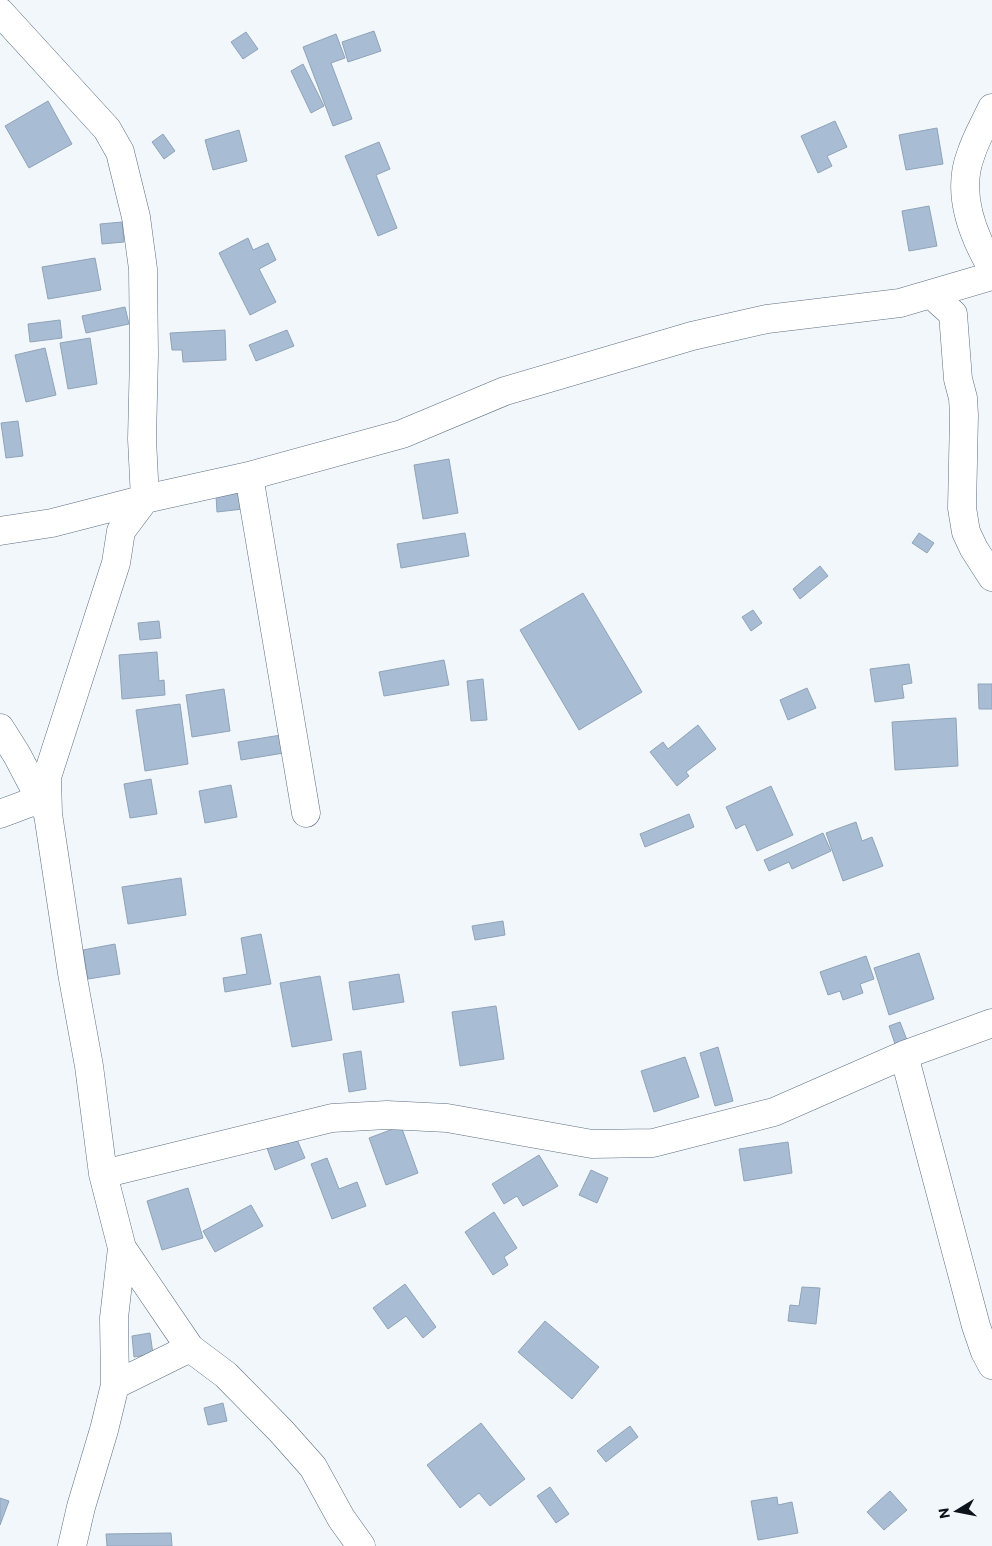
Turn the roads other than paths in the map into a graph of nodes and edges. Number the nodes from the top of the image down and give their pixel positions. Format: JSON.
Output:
{"nodes":[{"id":1,"x":0,"y":12,"type":"edge"},
{"id":2,"x":992,"y":108,"type":"edge"},
{"id":3,"x":988,"y":252,"type":"edge"},
{"id":4,"x":992,"y":276,"type":"edge"},
{"id":5,"x":930,"y":294,"type":"junction"},
{"id":6,"x":900,"y":303,"type":"junction"},
{"id":7,"x":952,"y":314,"type":"junction"},
{"id":8,"x":250,"y":476,"type":"junction"},
{"id":9,"x":145,"y":499,"type":"junction"},
{"id":10,"x":0,"y":531,"type":"edge"},
{"id":11,"x":992,"y":577,"type":"edge"},
{"id":12,"x":0,"y":728,"type":"edge"},
{"id":13,"x":44,"y":806,"type":"junction"},
{"id":14,"x":0,"y":814,"type":"edge"},
{"id":15,"x":306,"y":814,"type":"dead end"},
{"id":16,"x":992,"y":1023,"type":"edge"},
{"id":17,"x":904,"y":1055,"type":"junction"},
{"id":18,"x":104,"y":1174,"type":"junction"},
{"id":19,"x":122,"y":1248,"type":"junction"},
{"id":20,"x":190,"y":1348,"type":"junction"},
{"id":21,"x":992,"y":1365,"type":"edge"},
{"id":22,"x":115,"y":1385,"type":"junction"},
{"id":23,"x":72,"y":1546,"type":"edge"},
{"id":24,"x":361,"y":1546,"type":"edge"}],
"edges":[{"from":1,"to":9,"type":"street"},
{"from":2,"to":3,"type":"street"},
{"from":4,"to":5,"type":"street"},
{"from":5,"to":6,"type":"street"},
{"from":5,"to":7,"type":"street"},
{"from":6,"to":7,"type":"street"},
{"from":6,"to":8,"type":"street"},
{"from":7,"to":11,"type":"street"},
{"from":8,"to":9,"type":"street"},
{"from":8,"to":15,"type":"street"},
{"from":9,"to":10,"type":"street"},
{"from":9,"to":13,"type":"street"},
{"from":12,"to":13,"type":"street"},
{"from":13,"to":14,"type":"street"},
{"from":13,"to":18,"type":"street"},
{"from":16,"to":17,"type":"street"},
{"from":17,"to":18,"type":"street"},
{"from":17,"to":21,"type":"street"},
{"from":18,"to":19,"type":"street"},
{"from":19,"to":20,"type":"street"},
{"from":19,"to":22,"type":"street"},
{"from":20,"to":22,"type":"street"},
{"from":20,"to":24,"type":"street"},
{"from":22,"to":23,"type":"street"}]}
